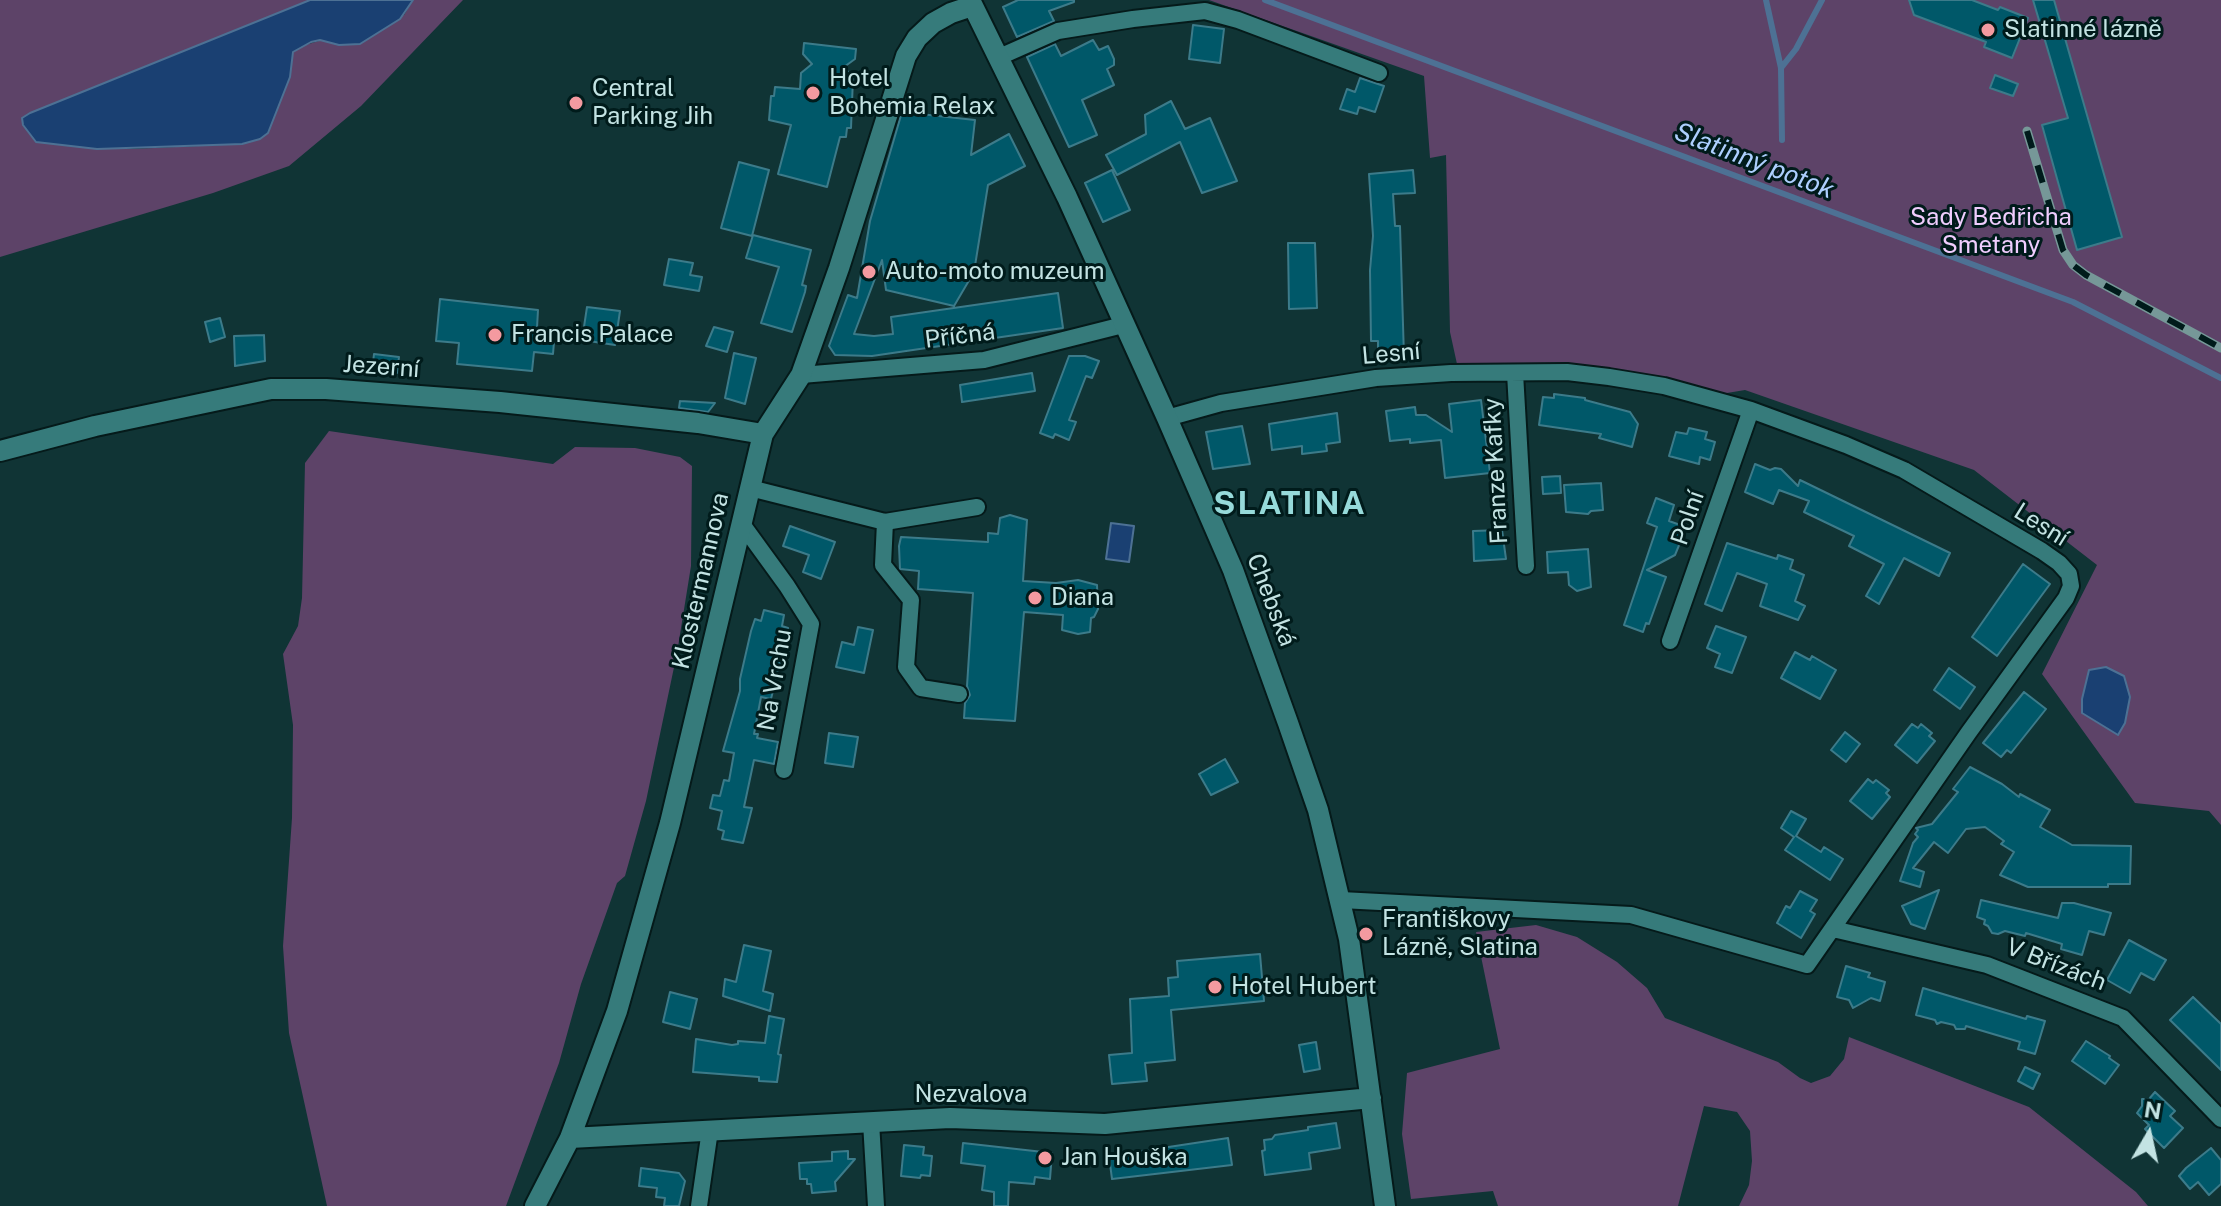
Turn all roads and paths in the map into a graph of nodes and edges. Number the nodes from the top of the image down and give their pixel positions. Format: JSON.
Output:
{"nodes":[{"id":1,"x":971,"y":3,"type":"edge"},
{"id":2,"x":997,"y":58,"type":"junction"},
{"id":3,"x":1379,"y":73,"type":"dead end"},
{"id":4,"x":1123,"y":325,"type":"junction"},
{"id":5,"x":1515,"y":373,"type":"junction"},
{"id":6,"x":801,"y":375,"type":"junction"},
{"id":7,"x":1751,"y":410,"type":"junction"},
{"id":8,"x":1167,"y":418,"type":"junction"},
{"id":9,"x":763,"y":434,"type":"junction"},
{"id":10,"x":0,"y":451,"type":"edge"},
{"id":11,"x":750,"y":488,"type":"junction"},
{"id":12,"x":977,"y":507,"type":"dead end"},
{"id":13,"x":885,"y":522,"type":"junction"},
{"id":14,"x":742,"y":524,"type":"junction"},
{"id":15,"x":1526,"y":566,"type":"dead end"},
{"id":16,"x":1670,"y":641,"type":"dead end"},
{"id":17,"x":959,"y":694,"type":"dead end"},
{"id":18,"x":784,"y":770,"type":"dead end"},
{"id":19,"x":1341,"y":900,"type":"junction"},
{"id":20,"x":1833,"y":929,"type":"junction"},
{"id":21,"x":1371,"y":1098,"type":"junction"},
{"id":22,"x":2221,"y":1119,"type":"edge"},
{"id":23,"x":871,"y":1122,"type":"junction"},
{"id":24,"x":710,"y":1130,"type":"junction"},
{"id":25,"x":570,"y":1138,"type":"junction"},
{"id":26,"x":535,"y":1206,"type":"edge"},
{"id":27,"x":699,"y":1206,"type":"edge"},
{"id":28,"x":876,"y":1206,"type":"edge"},
{"id":29,"x":1385,"y":1206,"type":"edge"}],
"edges":[{"from":1,"to":2,"type":"street","name":"Chebská"},
{"from":1,"to":6,"type":"street","name":"Klostermannova"},
{"from":2,"to":3,"type":"street"},
{"from":2,"to":4,"type":"street","name":"Chebská"},
{"from":4,"to":6,"type":"street","name":"Příčná"},
{"from":4,"to":8,"type":"street","name":"Chebská"},
{"from":5,"to":7,"type":"street","name":"Lesní"},
{"from":5,"to":8,"type":"street","name":"Lesní"},
{"from":5,"to":15,"type":"street","name":"Franze Kafky"},
{"from":6,"to":9,"type":"street","name":"Klostermannova"},
{"from":7,"to":16,"type":"street","name":"Polní"},
{"from":7,"to":20,"type":"street","name":"Lesní"},
{"from":8,"to":19,"type":"street","name":"Chebská"},
{"from":9,"to":10,"type":"street","name":"Jezerní"},
{"from":9,"to":11,"type":"street","name":"Klostermannova"},
{"from":11,"to":13,"type":"street"},
{"from":11,"to":14,"type":"street","name":"Klostermannova"},
{"from":12,"to":13,"type":"street"},
{"from":13,"to":17,"type":"street"},
{"from":14,"to":18,"type":"street","name":"Na Vrchu"},
{"from":14,"to":25,"type":"street","name":"Klostermannova"},
{"from":19,"to":20,"type":"street","name":"Lesní"},
{"from":19,"to":21,"type":"street","name":"Chebská"},
{"from":20,"to":22,"type":"street","name":"V Břízách"},
{"from":21,"to":23,"type":"street","name":"Nezvalova"},
{"from":21,"to":29,"type":"street","name":"Chebská"},
{"from":23,"to":24,"type":"street","name":"Nezvalova"},
{"from":23,"to":28,"type":"street"},
{"from":24,"to":25,"type":"street","name":"Nezvalova"},
{"from":24,"to":27,"type":"street"},
{"from":25,"to":26,"type":"street","name":"Klostermannova"}]}
